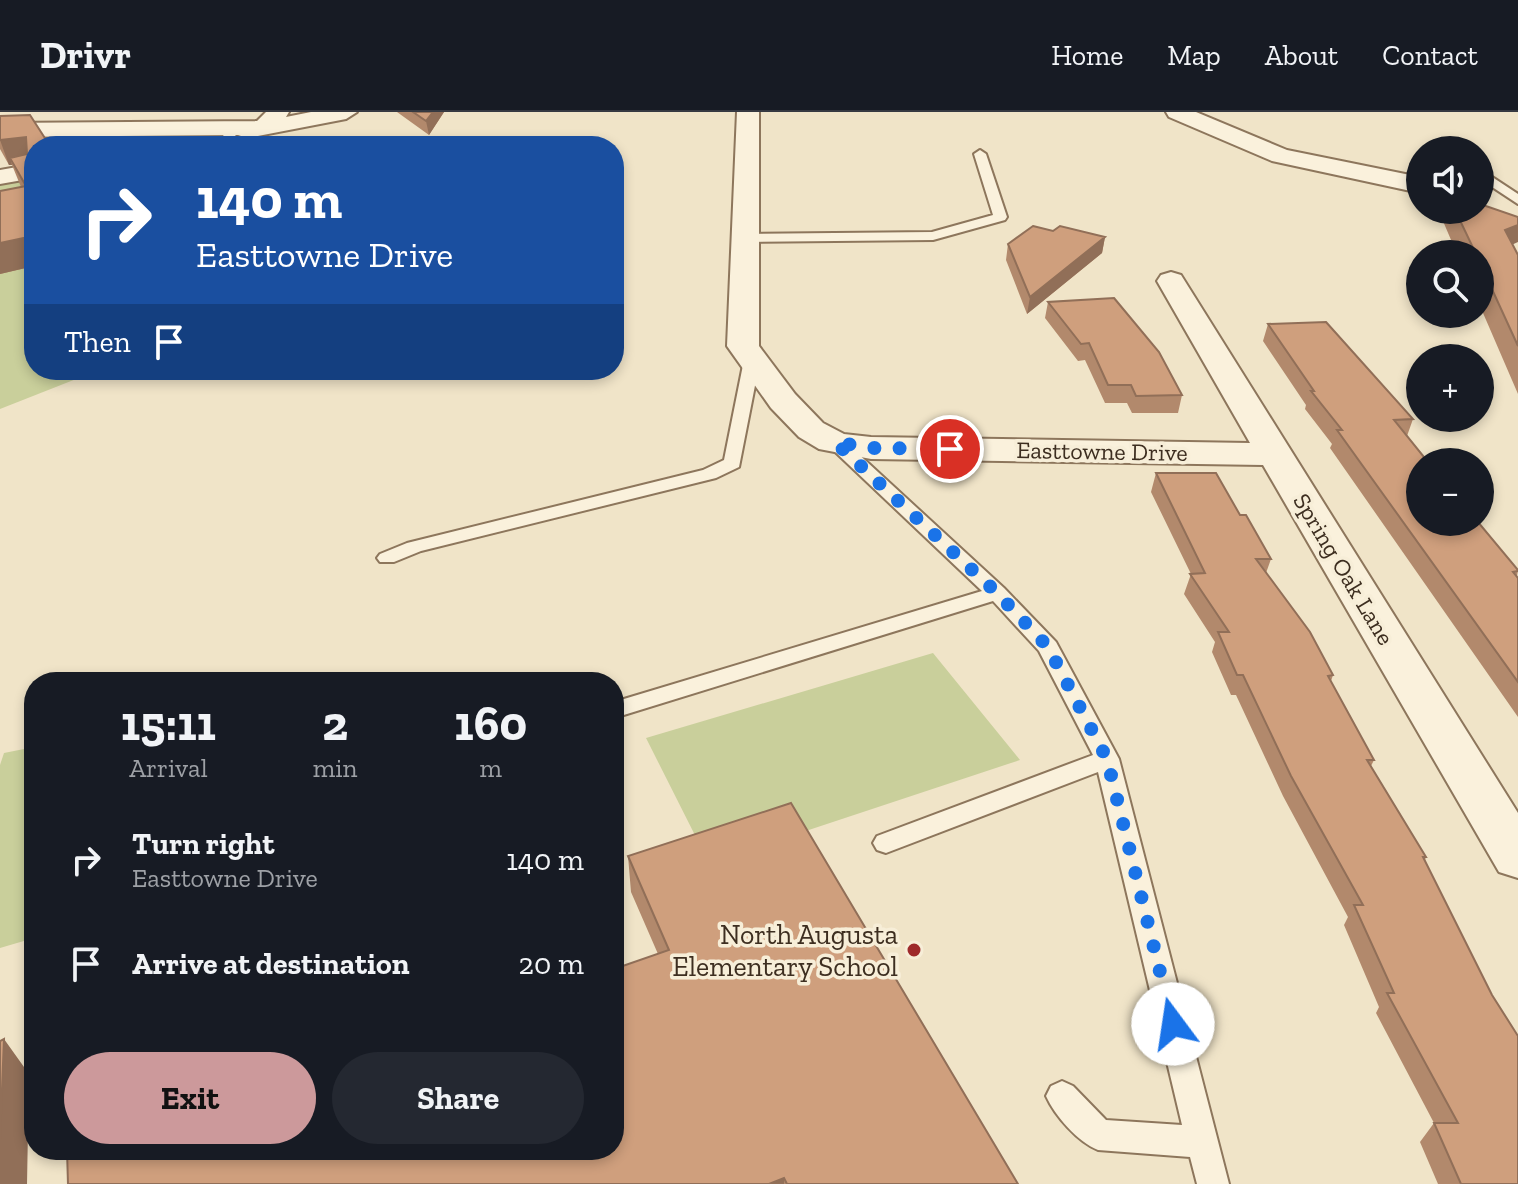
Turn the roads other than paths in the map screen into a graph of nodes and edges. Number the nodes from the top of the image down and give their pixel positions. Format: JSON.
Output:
{"nodes":[{"id":1,"x":346,"y":112,"type":"edge"},
{"id":2,"x":748,"y":112,"type":"edge"},
{"id":3,"x":1177,"y":112,"type":"edge"},
{"id":4,"x":270,"y":120,"type":"edge"},
{"id":5,"x":0,"y":130,"type":"edge"},
{"id":6,"x":241,"y":136,"type":"edge"},
{"id":7,"x":980,"y":154,"type":"dead end"},
{"id":8,"x":24,"y":173,"type":"edge"},
{"id":9,"x":0,"y":177,"type":"edge"},
{"id":10,"x":1406,"y":182,"type":"edge"},
{"id":11,"x":1494,"y":183,"type":"edge"},
{"id":12,"x":1518,"y":200,"type":"edge"},
{"id":13,"x":1494,"y":210,"type":"edge"},
{"id":14,"x":1518,"y":219,"type":"edge"},
{"id":15,"x":743,"y":238,"type":"junction"},
{"id":16,"x":1171,"y":281,"type":"dead end"},
{"id":17,"x":752,"y":360,"type":"junction"},
{"id":18,"x":835,"y":442,"type":"junction"},
{"id":19,"x":1275,"y":454,"type":"junction"},
{"id":20,"x":387,"y":558,"type":"dead end"},
{"id":21,"x":997,"y":593,"type":"junction"},
{"id":22,"x":624,"y":707,"type":"edge"},
{"id":23,"x":1107,"y":759,"type":"junction"},
{"id":24,"x":886,"y":843,"type":"dead end"},
{"id":25,"x":1518,"y":857,"type":"edge"},
{"id":26,"x":1062,"y":1096,"type":"dead end"},
{"id":27,"x":1202,"y":1142,"type":"junction"},
{"id":28,"x":1213,"y":1184,"type":"edge"}],
"edges":[{"from":1,"to":4,"type":"street"},
{"from":2,"to":15,"type":"street"},
{"from":3,"to":10,"type":"street"},
{"from":4,"to":5,"type":"street"},
{"from":4,"to":6,"type":"street"},
{"from":7,"to":15,"type":"lane"},
{"from":8,"to":9,"type":"street"},
{"from":11,"to":12,"type":"lane"},
{"from":13,"to":14,"type":"street"},
{"from":15,"to":17,"type":"street"},
{"from":16,"to":19,"type":"street","name":"Spring Oak Lane"},
{"from":17,"to":18,"type":"street","name":"Easttowne Drive"},
{"from":17,"to":20,"type":"lane"},
{"from":18,"to":19,"type":"street","name":"Easttowne Drive"},
{"from":18,"to":21,"type":"lane"},
{"from":19,"to":25,"type":"street","name":"Spring Oak Lane"},
{"from":21,"to":22,"type":"lane"},
{"from":21,"to":23,"type":"lane"},
{"from":23,"to":24,"type":"lane"},
{"from":23,"to":27,"type":"lane"},
{"from":26,"to":27,"type":"lane"},
{"from":27,"to":28,"type":"lane"}]}
